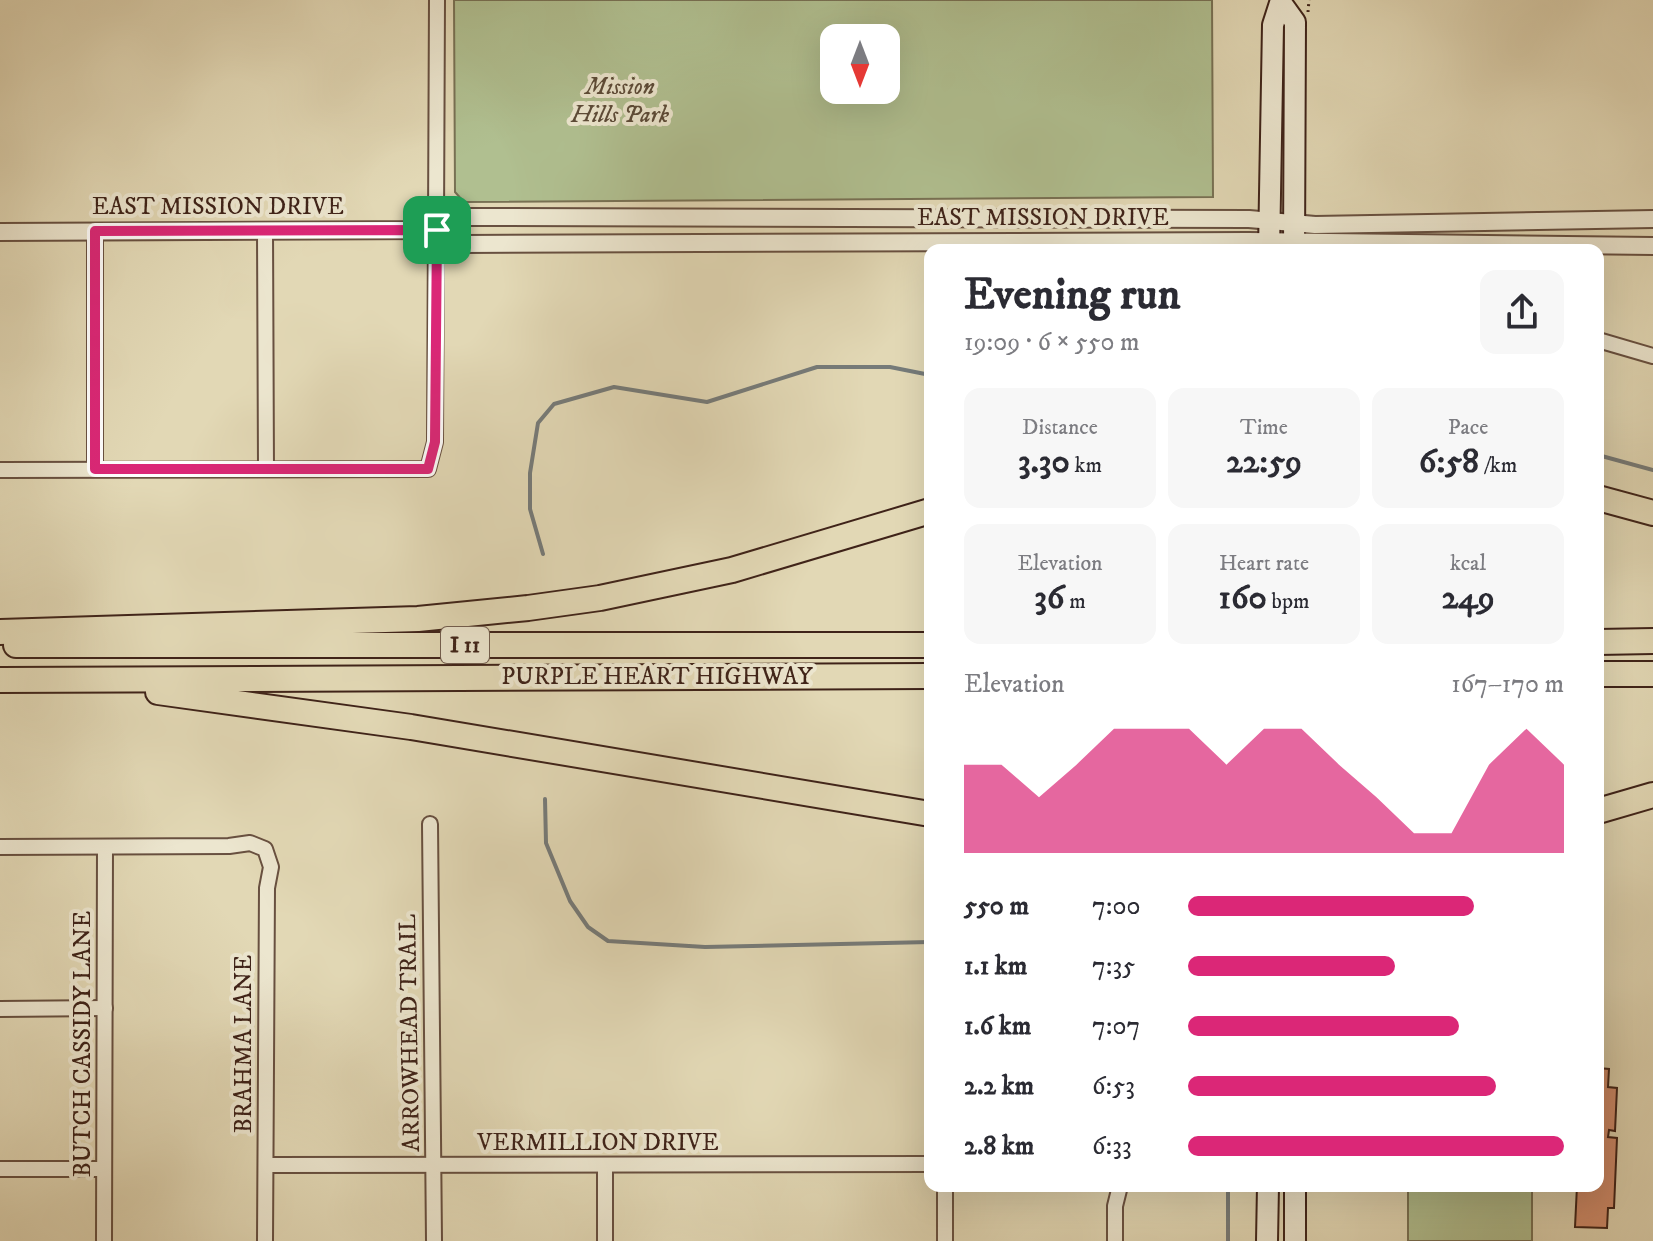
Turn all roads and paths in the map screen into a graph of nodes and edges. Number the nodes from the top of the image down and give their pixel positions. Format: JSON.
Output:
{"nodes":[{"id":1,"x":437,"y":0,"type":"edge"},
{"id":2,"x":1282,"y":2,"type":"edge"},
{"id":3,"x":1653,"y":219,"type":"edge"},
{"id":4,"x":1269,"y":220,"type":"junction"},
{"id":5,"x":437,"y":230,"type":"junction"},
{"id":6,"x":95,"y":231,"type":"junction"},
{"id":7,"x":265,"y":231,"type":"junction"},
{"id":8,"x":0,"y":232,"type":"edge"},
{"id":9,"x":1294,"y":239,"type":"edge"},
{"id":10,"x":1269,"y":244,"type":"edge"},
{"id":11,"x":1550,"y":244,"type":"edge"},
{"id":12,"x":924,"y":245,"type":"edge"},
{"id":13,"x":1604,"y":245,"type":"edge"},
{"id":14,"x":1653,"y":246,"type":"edge"},
{"id":15,"x":1604,"y":342,"type":"edge"},
{"id":16,"x":1653,"y":356,"type":"edge"},
{"id":17,"x":266,"y":468,"type":"junction"},
{"id":18,"x":95,"y":469,"type":"junction"},
{"id":19,"x":0,"y":470,"type":"edge"},
{"id":20,"x":1604,"y":500,"type":"edge"},
{"id":21,"x":924,"y":513,"type":"edge"},
{"id":22,"x":1653,"y":513,"type":"edge"},
{"id":23,"x":0,"y":632,"type":"edge"},
{"id":24,"x":1653,"y":641,"type":"edge"},
{"id":25,"x":1604,"y":642,"type":"edge"},
{"id":26,"x":0,"y":645,"type":"edge"},
{"id":27,"x":924,"y":645,"type":"edge"},
{"id":28,"x":1604,"y":674,"type":"edge"},
{"id":29,"x":1653,"y":674,"type":"edge"},
{"id":30,"x":924,"y":676,"type":"edge"},
{"id":31,"x":0,"y":680,"type":"edge"},
{"id":32,"x":69,"y":680,"type":"junction"},
{"id":33,"x":1653,"y":795,"type":"edge"},
{"id":34,"x":1604,"y":809,"type":"edge"},
{"id":35,"x":924,"y":813,"type":"edge"},
{"id":36,"x":430,"y":824,"type":"dead end"},
{"id":37,"x":0,"y":847,"type":"edge"},
{"id":38,"x":105,"y":847,"type":"junction"},
{"id":39,"x":105,"y":1008,"type":"junction"},
{"id":40,"x":0,"y":1009,"type":"edge"},
{"id":41,"x":924,"y":1164,"type":"edge"},
{"id":42,"x":266,"y":1165,"type":"junction"},
{"id":43,"x":434,"y":1165,"type":"junction"},
{"id":44,"x":605,"y":1166,"type":"junction"},
{"id":45,"x":0,"y":1169,"type":"edge"},
{"id":46,"x":104,"y":1169,"type":"junction"},
{"id":47,"x":945,"y":1192,"type":"edge"},
{"id":48,"x":1118,"y":1192,"type":"edge"},
{"id":49,"x":1268,"y":1192,"type":"edge"},
{"id":50,"x":1295,"y":1192,"type":"edge"},
{"id":51,"x":104,"y":1241,"type":"edge"},
{"id":52,"x":265,"y":1241,"type":"edge"},
{"id":53,"x":434,"y":1241,"type":"edge"},
{"id":54,"x":605,"y":1241,"type":"edge"},
{"id":55,"x":945,"y":1241,"type":"edge"},
{"id":56,"x":1115,"y":1241,"type":"edge"},
{"id":57,"x":1267,"y":1241,"type":"edge"},
{"id":58,"x":1295,"y":1241,"type":"edge"}],
"edges":[{"from":1,"to":5,"type":"street"},
{"from":2,"to":4,"type":"main road"},
{"from":2,"to":9,"type":"main road"},
{"from":3,"to":9,"type":"street","name":"EAST MISSION DRIVE"},
{"from":4,"to":5,"type":"street","name":"EAST MISSION DRIVE"},
{"from":4,"to":9,"type":"street","name":"EAST MISSION DRIVE"},
{"from":4,"to":10,"type":"main road"},
{"from":5,"to":7,"type":"street","name":"EAST MISSION DRIVE"},
{"from":5,"to":12,"type":"street","name":"EAST MISSION DRIVE"},
{"from":5,"to":17,"type":"street"},
{"from":6,"to":7,"type":"street","name":"EAST MISSION DRIVE"},
{"from":6,"to":8,"type":"street","name":"EAST MISSION DRIVE"},
{"from":6,"to":18,"type":"street"},
{"from":7,"to":17,"type":"street"},
{"from":9,"to":11,"type":"street","name":"EAST MISSION DRIVE"},
{"from":13,"to":14,"type":"street","name":"EAST MISSION DRIVE"},
{"from":15,"to":16,"type":"street"},
{"from":17,"to":18,"type":"street"},
{"from":18,"to":19,"type":"street"},
{"from":20,"to":22,"type":"highway"},
{"from":21,"to":23,"type":"highway"},
{"from":24,"to":25,"type":"highway"},
{"from":26,"to":27,"type":"highway","name":"PURPLE HEART HIGHWAY","number":"I 11"},
{"from":28,"to":29,"type":"highway"},
{"from":30,"to":32,"type":"highway","name":"PURPLE HEART HIGHWAY","number":"I 11"},
{"from":31,"to":32,"type":"highway","name":"PURPLE HEART HIGHWAY","number":"I 11"},
{"from":32,"to":35,"type":"highway"},
{"from":33,"to":34,"type":"highway"},
{"from":36,"to":43,"type":"street","name":"ARROWHEAD TRAIL"},
{"from":37,"to":38,"type":"street"},
{"from":38,"to":39,"type":"street","name":"BUTCH CASSIDY LANE"},
{"from":38,"to":42,"type":"street","name":"BRAHMA LANE"},
{"from":39,"to":40,"type":"street"},
{"from":39,"to":46,"type":"street","name":"BUTCH CASSIDY LANE"},
{"from":41,"to":44,"type":"street","name":"VERMILLION DRIVE"},
{"from":42,"to":43,"type":"street","name":"VERMILLION DRIVE"},
{"from":42,"to":52,"type":"street","name":"BRAHMA LANE"},
{"from":43,"to":44,"type":"street","name":"VERMILLION DRIVE"},
{"from":43,"to":53,"type":"street","name":"ARROWHEAD TRAIL"},
{"from":44,"to":54,"type":"street"},
{"from":45,"to":46,"type":"street"},
{"from":46,"to":51,"type":"street","name":"BUTCH CASSIDY LANE"},
{"from":47,"to":55,"type":"street"},
{"from":48,"to":56,"type":"street"},
{"from":49,"to":57,"type":"main road"},
{"from":50,"to":58,"type":"main road"}]}
